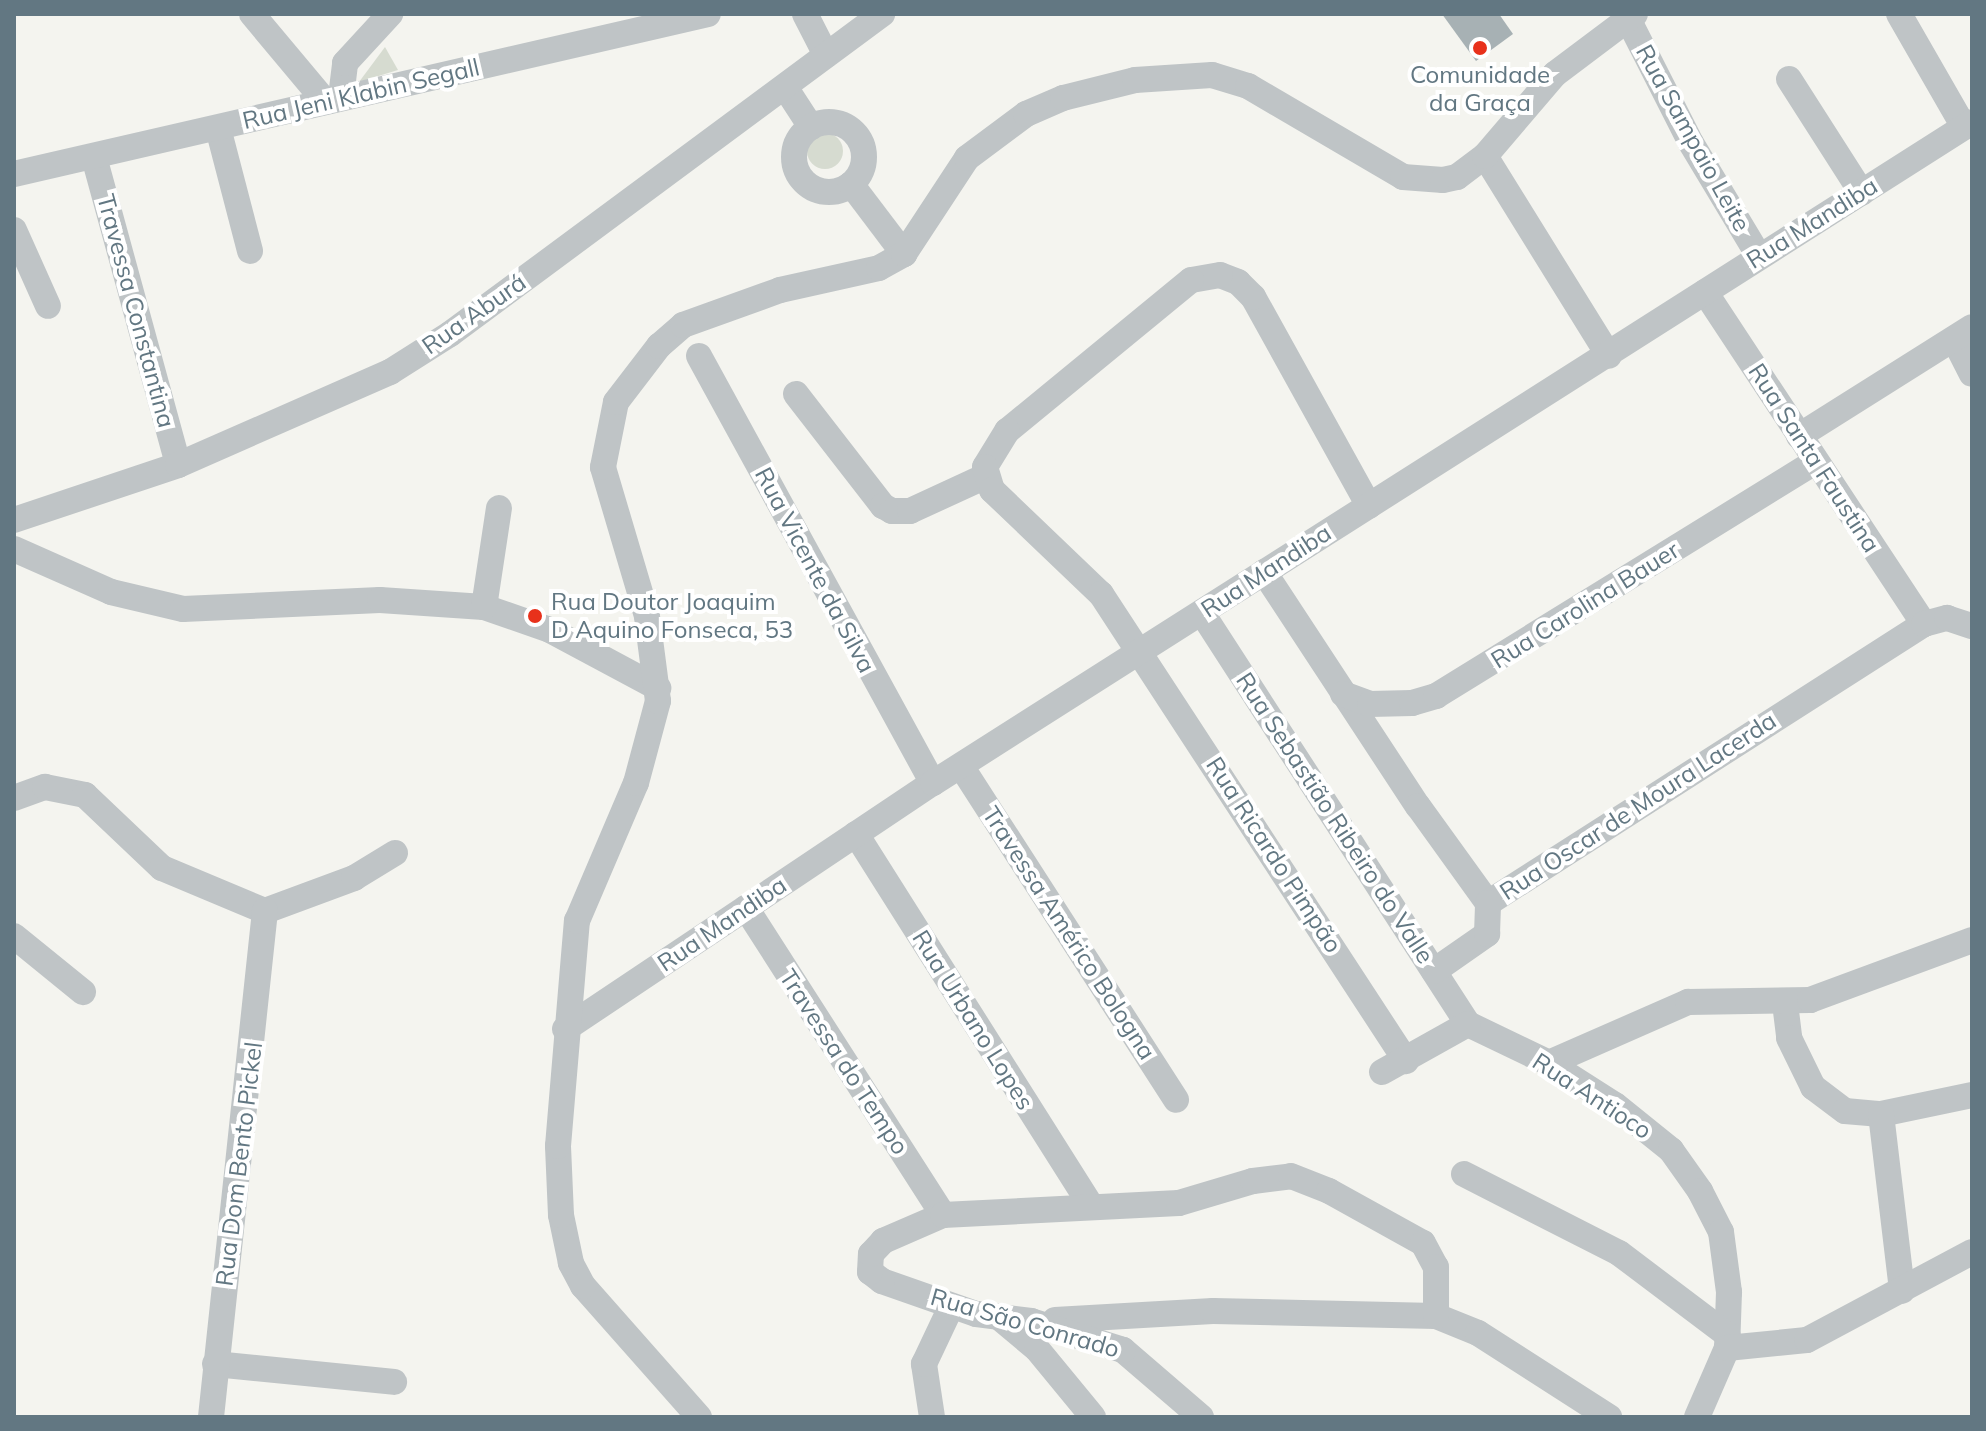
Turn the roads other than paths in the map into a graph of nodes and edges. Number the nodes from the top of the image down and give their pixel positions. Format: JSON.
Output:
{"nodes":[{"id":1,"x":252,"y":14,"type":"edge"},
{"id":2,"x":390,"y":14,"type":"edge"},
{"id":3,"x":708,"y":14,"type":"edge"},
{"id":4,"x":805,"y":14,"type":"edge"},
{"id":5,"x":882,"y":14,"type":"edge"},
{"id":6,"x":1899,"y":14,"type":"edge"},
{"id":7,"x":1631,"y":16,"type":"edge"},
{"id":8,"x":826,"y":55,"type":"junction"},
{"id":9,"x":1789,"y":79,"type":"dead end"},
{"id":10,"x":785,"y":87,"type":"junction"},
{"id":11,"x":332,"y":98,"type":"junction"},
{"id":12,"x":1968,"y":124,"type":"edge"},
{"id":13,"x":811,"y":127,"type":"junction"},
{"id":14,"x":218,"y":128,"type":"junction"},
{"id":15,"x":1485,"y":156,"type":"junction"},
{"id":16,"x":94,"y":157,"type":"junction"},
{"id":17,"x":14,"y":174,"type":"edge"},
{"id":18,"x":851,"y":184,"type":"junction"},
{"id":19,"x":1862,"y":193,"type":"junction"},
{"id":20,"x":14,"y":230,"type":"edge"},
{"id":21,"x":250,"y":251,"type":"dead end"},
{"id":22,"x":904,"y":254,"type":"junction"},
{"id":23,"x":1759,"y":256,"type":"junction"},
{"id":24,"x":1705,"y":292,"type":"junction"},
{"id":25,"x":48,"y":306,"type":"dead end"},
{"id":26,"x":1963,"y":333,"type":"edge"},
{"id":27,"x":699,"y":356,"type":"dead end"},
{"id":28,"x":1609,"y":356,"type":"junction"},
{"id":29,"x":1972,"y":374,"type":"edge"},
{"id":30,"x":796,"y":394,"type":"dead end"},
{"id":31,"x":1799,"y":436,"type":"junction"},
{"id":32,"x":1815,"y":462,"type":"junction"},
{"id":33,"x":178,"y":465,"type":"junction"},
{"id":34,"x":984,"y":477,"type":"junction"},
{"id":35,"x":1369,"y":506,"type":"junction"},
{"id":36,"x":499,"y":508,"type":"dead end"},
{"id":37,"x":14,"y":520,"type":"edge"},
{"id":38,"x":14,"y":549,"type":"edge"},
{"id":39,"x":1264,"y":572,"type":"junction"},
{"id":40,"x":484,"y":607,"type":"junction"},
{"id":41,"x":1202,"y":613,"type":"junction"},
{"id":42,"x":1924,"y":624,"type":"junction"},
{"id":43,"x":1972,"y":626,"type":"edge"},
{"id":44,"x":1140,"y":651,"type":"junction"},
{"id":45,"x":658,"y":688,"type":"junction"},
{"id":46,"x":1343,"y":694,"type":"junction"},
{"id":47,"x":961,"y":766,"type":"junction"},
{"id":48,"x":933,"y":783,"type":"junction"},
{"id":49,"x":14,"y":798,"type":"edge"},
{"id":50,"x":856,"y":834,"type":"junction"},
{"id":51,"x":395,"y":853,"type":"dead end"},
{"id":52,"x":1488,"y":903,"type":"junction"},
{"id":53,"x":746,"y":908,"type":"junction"},
{"id":54,"x":265,"y":911,"type":"junction"},
{"id":55,"x":14,"y":936,"type":"edge"},
{"id":56,"x":1972,"y":940,"type":"edge"},
{"id":57,"x":1434,"y":971,"type":"junction"},
{"id":58,"x":83,"y":992,"type":"dead end"},
{"id":59,"x":1785,"y":1003,"type":"junction"},
{"id":60,"x":1468,"y":1024,"type":"junction"},
{"id":61,"x":565,"y":1029,"type":"junction"},
{"id":62,"x":1406,"y":1061,"type":"junction"},
{"id":63,"x":1549,"y":1063,"type":"junction"},
{"id":64,"x":1382,"y":1072,"type":"dead end"},
{"id":65,"x":1972,"y":1095,"type":"edge"},
{"id":66,"x":1176,"y":1100,"type":"dead end"},
{"id":67,"x":1881,"y":1114,"type":"junction"},
{"id":68,"x":1464,"y":1174,"type":"dead end"},
{"id":69,"x":1091,"y":1206,"type":"junction"},
{"id":70,"x":943,"y":1215,"type":"junction"},
{"id":71,"x":1972,"y":1252,"type":"edge"},
{"id":72,"x":1902,"y":1291,"type":"junction"},
{"id":73,"x":951,"y":1307,"type":"junction"},
{"id":74,"x":1436,"y":1316,"type":"junction"},
{"id":75,"x":1000,"y":1318,"type":"junction"},
{"id":76,"x":1031,"y":1321,"type":"junction"},
{"id":77,"x":1728,"y":1341,"type":"junction"},
{"id":78,"x":215,"y":1364,"type":"junction"},
{"id":79,"x":394,"y":1382,"type":"dead end"},
{"id":80,"x":211,"y":1417,"type":"edge"},
{"id":81,"x":699,"y":1417,"type":"edge"},
{"id":82,"x":932,"y":1417,"type":"edge"},
{"id":83,"x":1093,"y":1417,"type":"edge"},
{"id":84,"x":1201,"y":1417,"type":"edge"},
{"id":85,"x":1609,"y":1417,"type":"edge"},
{"id":86,"x":1697,"y":1417,"type":"edge"}],
"edges":[{"from":1,"to":11,"type":"street"},
{"from":2,"to":11,"type":"street"},
{"from":3,"to":11,"type":"street","name":"Rua Jeni Klabin Segall"},
{"from":4,"to":8,"type":"street"},
{"from":5,"to":8,"type":"street","name":"Rua Aburá"},
{"from":6,"to":12,"type":"street"},
{"from":7,"to":15,"type":"street"},
{"from":7,"to":23,"type":"street","name":"Rua Sampaio Leite"},
{"from":8,"to":10,"type":"street","name":"Rua Aburá"},
{"from":9,"to":19,"type":"street"},
{"from":10,"to":13,"type":"street"},
{"from":10,"to":33,"type":"street","name":"Rua Aburá"},
{"from":11,"to":14,"type":"street","name":"Rua Jeni Klabin Segall"},
{"from":12,"to":19,"type":"street","name":"Rua Mandiba"},
{"from":13,"to":18,"type":"street"},
{"from":13,"to":18,"type":"street"},
{"from":14,"to":16,"type":"street","name":"Rua Jeni Klabin Segall"},
{"from":14,"to":21,"type":"street"},
{"from":15,"to":22,"type":"street"},
{"from":15,"to":28,"type":"street"},
{"from":16,"to":17,"type":"street","name":"Rua Jeni Klabin Segall"},
{"from":16,"to":33,"type":"street","name":"Travessa Constantina"},
{"from":18,"to":22,"type":"street"},
{"from":19,"to":23,"type":"street","name":"Rua Mandiba"},
{"from":20,"to":25,"type":"street"},
{"from":22,"to":45,"type":"street"},
{"from":23,"to":24,"type":"street","name":"Rua Mandiba"},
{"from":24,"to":28,"type":"street","name":"Rua Mandiba"},
{"from":24,"to":31,"type":"street","name":"Rua Santa Faustina"},
{"from":26,"to":29,"type":"street"},
{"from":26,"to":31,"type":"street"},
{"from":27,"to":48,"type":"street","name":"Rua Vicente da Silva"},
{"from":28,"to":35,"type":"street","name":"Rua Mandiba"},
{"from":30,"to":34,"type":"street"},
{"from":31,"to":32,"type":"street","name":"Rua Santa Faustina"},
{"from":32,"to":42,"type":"street","name":"Rua Santa Faustina"},
{"from":32,"to":46,"type":"street","name":"Rua Carolina Bauer"},
{"from":33,"to":37,"type":"street","name":"Rua Aburá"},
{"from":34,"to":35,"type":"street"},
{"from":34,"to":44,"type":"street","name":"Rua Ricardo Pimpão"},
{"from":35,"to":39,"type":"street","name":"Rua Mandiba"},
{"from":36,"to":40,"type":"street"},
{"from":38,"to":40,"type":"street"},
{"from":39,"to":41,"type":"street","name":"Rua Mandiba"},
{"from":39,"to":46,"type":"street","name":"Rua Oscar de Moura Lacerda"},
{"from":40,"to":45,"type":"street"},
{"from":41,"to":44,"type":"street","name":"Rua Mandiba"},
{"from":41,"to":57,"type":"street","name":"Rua Sebastião Ribeiro do Valle"},
{"from":42,"to":43,"type":"street"},
{"from":42,"to":52,"type":"street","name":"Rua Oscar de Moura Lacerda"},
{"from":44,"to":47,"type":"street","name":"Rua Mandiba"},
{"from":44,"to":62,"type":"street","name":"Rua Ricardo Pimpão"},
{"from":45,"to":61,"type":"street"},
{"from":46,"to":52,"type":"street","name":"Rua Oscar de Moura Lacerda"},
{"from":47,"to":48,"type":"street","name":"Rua Mandiba"},
{"from":47,"to":66,"type":"street","name":"Travessa Américo Bologna"},
{"from":48,"to":50,"type":"street","name":"Rua Mandiba"},
{"from":49,"to":54,"type":"street"},
{"from":50,"to":53,"type":"street","name":"Rua Mandiba"},
{"from":50,"to":69,"type":"street","name":"Rua Urbano Lopes"},
{"from":51,"to":54,"type":"street"},
{"from":52,"to":57,"type":"street"},
{"from":53,"to":61,"type":"street","name":"Rua Mandiba"},
{"from":53,"to":70,"type":"street","name":"Travessa do Tempo"},
{"from":54,"to":78,"type":"street","name":"Rua Dom Bento Pickel"},
{"from":55,"to":58,"type":"street"},
{"from":56,"to":59,"type":"street"},
{"from":57,"to":60,"type":"street","name":"Rua Sebastião Ribeiro do Valle"},
{"from":59,"to":63,"type":"street"},
{"from":59,"to":67,"type":"street"},
{"from":60,"to":62,"type":"street"},
{"from":60,"to":63,"type":"street","name":"Rua Antioco"},
{"from":61,"to":81,"type":"street"},
{"from":62,"to":64,"type":"street"},
{"from":63,"to":77,"type":"street","name":"Rua Antioco"},
{"from":65,"to":67,"type":"street"},
{"from":67,"to":72,"type":"street"},
{"from":68,"to":77,"type":"street"},
{"from":69,"to":70,"type":"street"},
{"from":69,"to":74,"type":"street"},
{"from":70,"to":73,"type":"street","name":"Rua São Conrado"},
{"from":71,"to":72,"type":"street"},
{"from":72,"to":77,"type":"street"},
{"from":73,"to":75,"type":"street","name":"Rua São Conrado"},
{"from":73,"to":82,"type":"street"},
{"from":74,"to":76,"type":"street"},
{"from":74,"to":85,"type":"street"},
{"from":75,"to":76,"type":"street","name":"Rua São Conrado"},
{"from":75,"to":83,"type":"street"},
{"from":76,"to":84,"type":"street","name":"Rua São Conrado"},
{"from":77,"to":86,"type":"street","name":"Rua Antioco"},
{"from":78,"to":79,"type":"street"},
{"from":78,"to":80,"type":"street","name":"Rua Dom Bento Pickel"}]}
